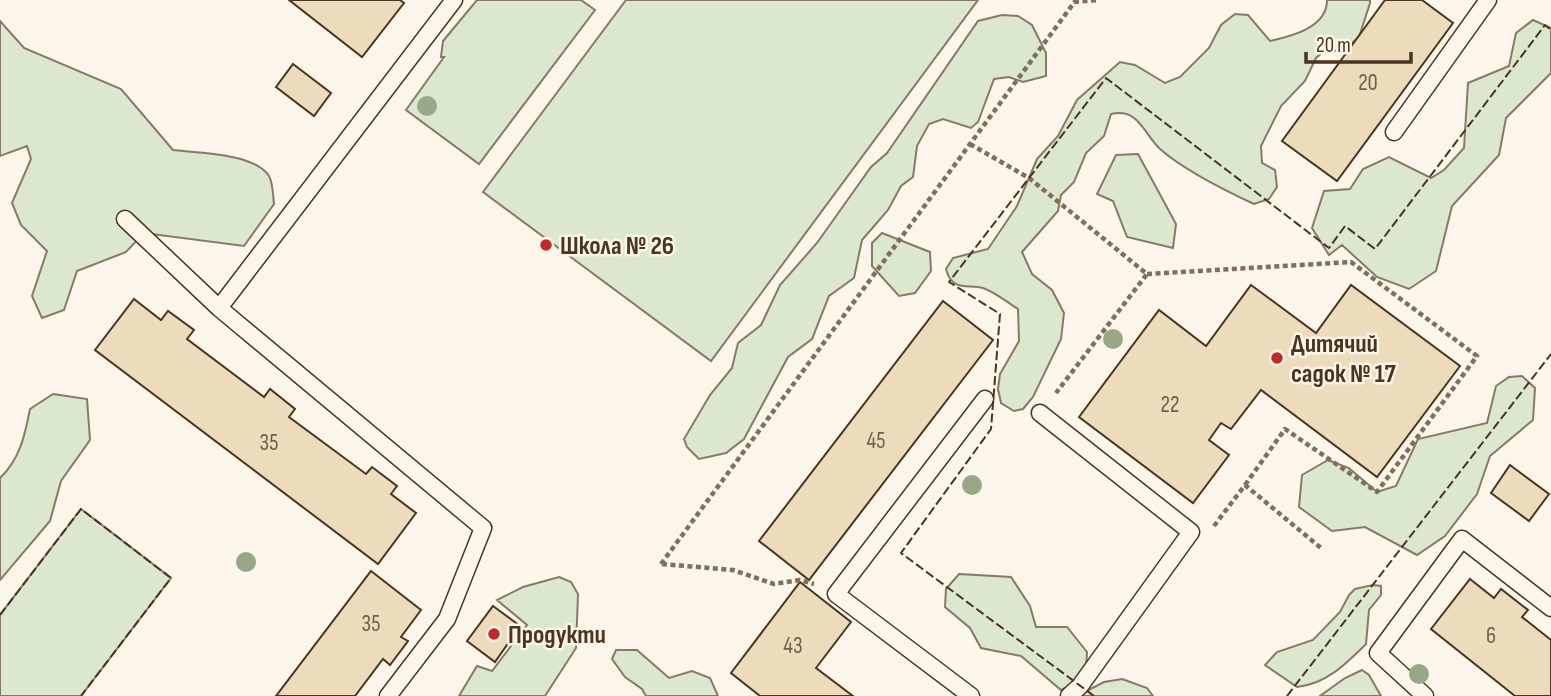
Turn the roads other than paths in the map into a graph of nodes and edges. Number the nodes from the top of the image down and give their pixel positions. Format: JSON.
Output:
{"nodes":[{"id":1,"x":454,"y":0,"type":"edge"},
{"id":2,"x":1488,"y":0,"type":"edge"},
{"id":3,"x":1394,"y":132,"type":"dead end"},
{"id":4,"x":125,"y":219,"type":"dead end"},
{"id":5,"x":219,"y":308,"type":"junction"},
{"id":6,"x":985,"y":399,"type":"dead end"},
{"id":7,"x":1040,"y":413,"type":"dead end"},
{"id":8,"x":1551,"y":608,"type":"edge"},
{"id":9,"x":388,"y":696,"type":"edge"},
{"id":10,"x":971,"y":696,"type":"edge"},
{"id":11,"x":1069,"y":696,"type":"edge"},
{"id":12,"x":1425,"y":696,"type":"edge"}],
"edges":[{"from":1,"to":5,"type":"lane"},
{"from":2,"to":3,"type":"lane"},
{"from":4,"to":5,"type":"lane"},
{"from":5,"to":9,"type":"lane"},
{"from":6,"to":10,"type":"lane"},
{"from":7,"to":11,"type":"lane"},
{"from":8,"to":12,"type":"lane"}]}
